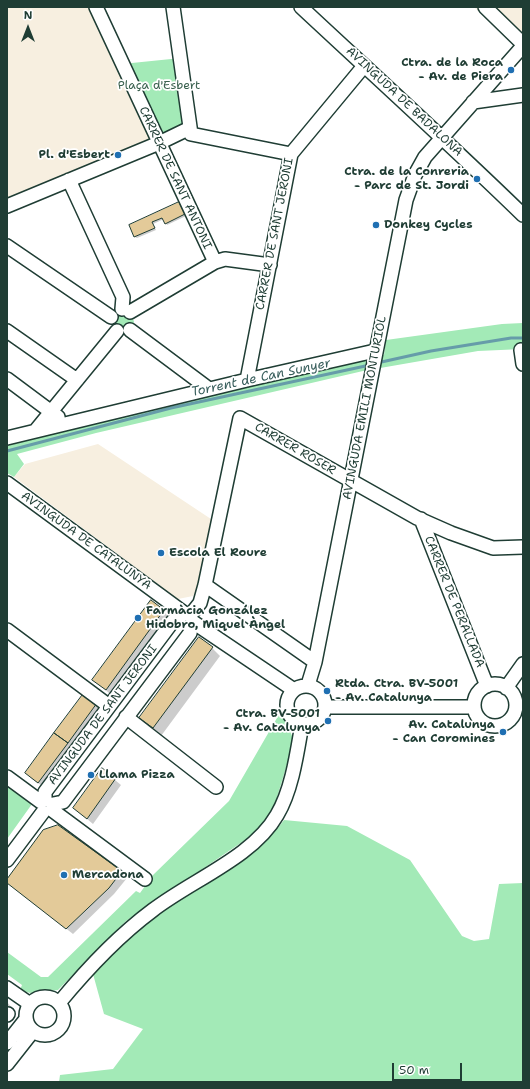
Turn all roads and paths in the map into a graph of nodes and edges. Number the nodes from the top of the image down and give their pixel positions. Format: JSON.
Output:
{"nodes":[{"id":1,"x":96,"y":7,"type":"edge"},
{"id":2,"x":173,"y":7,"type":"edge"},
{"id":3,"x":301,"y":7,"type":"edge"},
{"id":4,"x":485,"y":7,"type":"edge"},
{"id":5,"x":523,"y":45,"type":"edge"},
{"id":6,"x":364,"y":66,"type":"junction"},
{"id":7,"x":523,"y":95,"type":"edge"},
{"id":8,"x":473,"y":102,"type":"junction"},
{"id":9,"x":191,"y":131,"type":"junction"},
{"id":10,"x":441,"y":138,"type":"junction"},
{"id":11,"x":159,"y":143,"type":"junction"},
{"id":12,"x":290,"y":154,"type":"junction"},
{"id":13,"x":468,"y":162,"type":"junction"},
{"id":14,"x":69,"y":180,"type":"junction"},
{"id":15,"x":523,"y":203,"type":"edge"},
{"id":16,"x":7,"y":206,"type":"edge"},
{"id":17,"x":523,"y":215,"type":"edge"},
{"id":18,"x":7,"y":246,"type":"edge"},
{"id":19,"x":215,"y":262,"type":"junction"},
{"id":20,"x":270,"y":265,"type":"junction"},
{"id":21,"x":126,"y":311,"type":"junction"},
{"id":22,"x":111,"y":317,"type":"junction"},
{"id":23,"x":130,"y":330,"type":"junction"},
{"id":24,"x":7,"y":331,"type":"edge"},
{"id":25,"x":117,"y":331,"type":"junction"},
{"id":26,"x":521,"y":350,"type":"dead end"},
{"id":27,"x":375,"y":354,"type":"junction"},
{"id":28,"x":523,"y":364,"type":"edge"},
{"id":29,"x":7,"y":379,"type":"edge"},
{"id":30,"x":77,"y":380,"type":"junction"},
{"id":31,"x":247,"y":380,"type":"junction"},
{"id":32,"x":209,"y":389,"type":"junction"},
{"id":33,"x":52,"y":412,"type":"junction"},
{"id":34,"x":66,"y":423,"type":"junction"},
{"id":35,"x":36,"y":430,"type":"junction"},
{"id":36,"x":7,"y":438,"type":"edge"},
{"id":37,"x":350,"y":481,"type":"junction"},
{"id":38,"x":7,"y":483,"type":"edge"},
{"id":39,"x":421,"y":519,"type":"junction"},
{"id":40,"x":523,"y":546,"type":"edge"},
{"id":41,"x":205,"y":585,"type":"junction"},
{"id":42,"x":189,"y":617,"type":"junction"},
{"id":43,"x":7,"y":630,"type":"edge"},
{"id":44,"x":315,"y":662,"type":"junction"},
{"id":45,"x":523,"y":664,"type":"edge"},
{"id":46,"x":308,"y":685,"type":"junction"},
{"id":47,"x":487,"y":686,"type":"junction"},
{"id":48,"x":506,"y":688,"type":"junction"},
{"id":49,"x":294,"y":690,"type":"junction"},
{"id":50,"x":520,"y":705,"type":"edge"},
{"id":51,"x":109,"y":706,"type":"junction"},
{"id":52,"x":325,"y":707,"type":"junction"},
{"id":53,"x":474,"y":707,"type":"junction"},
{"id":54,"x":126,"y":717,"type":"junction"},
{"id":55,"x":302,"y":724,"type":"junction"},
{"id":56,"x":7,"y":777,"type":"edge"},
{"id":57,"x":216,"y":787,"type":"dead end"},
{"id":58,"x":47,"y":806,"type":"junction"},
{"id":59,"x":7,"y":860,"type":"edge"},
{"id":60,"x":145,"y":878,"type":"dead end"},
{"id":61,"x":7,"y":988,"type":"edge"},
{"id":62,"x":59,"y":1003,"type":"junction"},
{"id":63,"x":30,"y":1004,"type":"junction"},
{"id":64,"x":26,"y":1019,"type":"junction"},
{"id":65,"x":33,"y":1031,"type":"junction"},
{"id":66,"x":8,"y":1039,"type":"edge"},
{"id":67,"x":7,"y":1064,"type":"edge"}],
"edges":[{"from":1,"to":11,"type":"street","name":"CARRER DE SANT ANTONI"},
{"from":2,"to":9,"type":"street"},
{"from":3,"to":6,"type":"street","name":"AVINGUDA DE BADALONA"},
{"from":4,"to":5,"type":"street"},
{"from":5,"to":8,"type":"street","name":"AVINGUDA EMILI MONTURIOL"},
{"from":6,"to":10,"type":"street","name":"AVINGUDA DE BADALONA"},
{"from":6,"to":12,"type":"street","name":"CARRER DE SANT JERONI"},
{"from":7,"to":8,"type":"street"},
{"from":8,"to":10,"type":"street","name":"AVINGUDA EMILI MONTURIOL"},
{"from":9,"to":11,"type":"street"},
{"from":9,"to":12,"type":"street"},
{"from":10,"to":13,"type":"street","name":"AVINGUDA DE BADALONA"},
{"from":10,"to":27,"type":"street","name":"AVINGUDA EMILI MONTURIOL"},
{"from":11,"to":14,"type":"street"},
{"from":11,"to":19,"type":"street","name":"CARRER DE SANT ANTONI"},
{"from":12,"to":20,"type":"street","name":"CARRER DE SANT JERONI"},
{"from":13,"to":15,"type":"street"},
{"from":13,"to":17,"type":"street","name":"AVINGUDA DE BADALONA"},
{"from":14,"to":16,"type":"street"},
{"from":14,"to":21,"type":"street"},
{"from":18,"to":22,"type":"street"},
{"from":19,"to":20,"type":"street"},
{"from":19,"to":21,"type":"street"},
{"from":20,"to":31,"type":"street","name":"CARRER DE SANT JERONI"},
{"from":21,"to":22,"type":"street"},
{"from":21,"to":23,"type":"street"},
{"from":22,"to":25,"type":"street"},
{"from":23,"to":25,"type":"street"},
{"from":23,"to":32,"type":"street"},
{"from":24,"to":30,"type":"street"},
{"from":25,"to":30,"type":"street"},
{"from":26,"to":28,"type":"street"},
{"from":27,"to":31,"type":"street"},
{"from":27,"to":37,"type":"street","name":"AVINGUDA EMILI MONTURIOL"},
{"from":29,"to":33,"type":"street"},
{"from":30,"to":33,"type":"street"},
{"from":31,"to":32,"type":"street"},
{"from":32,"to":34,"type":"street"},
{"from":33,"to":34,"type":"street"},
{"from":33,"to":35,"type":"street"},
{"from":34,"to":35,"type":"street"},
{"from":35,"to":36,"type":"street"},
{"from":37,"to":39,"type":"street","name":"CARRER ROSER"},
{"from":37,"to":41,"type":"street","name":"CARRER ROSER"},
{"from":37,"to":44,"type":"street","name":"AVINGUDA EMILI MONTURIOL"},
{"from":38,"to":42,"type":"street","name":"AVINGUDA DE CATALUNYA"},
{"from":39,"to":40,"type":"street","name":"CARRER ROSER"},
{"from":39,"to":47,"type":"street","name":"CARRER DE PERALLADA"},
{"from":41,"to":42,"type":"street"},
{"from":41,"to":44,"type":"street"},
{"from":42,"to":49,"type":"street","name":"AVINGUDA DE CATALUNYA"},
{"from":42,"to":51,"type":"street","name":"AVINGUDA DE SANT JERONI"},
{"from":42,"to":54,"type":"street","name":"AVINGUDA DE SANT JERONI"},
{"from":43,"to":51,"type":"street"},
{"from":44,"to":46,"type":"street","name":"AVINGUDA EMILI MONTURIOL"},
{"from":45,"to":48,"type":"street"},
{"from":46,"to":49,"type":"street"},
{"from":46,"to":52,"type":"street"},
{"from":47,"to":48,"type":"street"},
{"from":47,"to":53,"type":"street"},
{"from":48,"to":50,"type":"street"},
{"from":49,"to":55,"type":"street"},
{"from":50,"to":53,"type":"street"},
{"from":51,"to":58,"type":"street","name":"AVINGUDA DE SANT JERONI"},
{"from":52,"to":53,"type":"street"},
{"from":52,"to":55,"type":"street"},
{"from":54,"to":57,"type":"street"},
{"from":54,"to":58,"type":"street","name":"AVINGUDA DE SANT JERONI"},
{"from":55,"to":62,"type":"street"},
{"from":56,"to":58,"type":"street"},
{"from":58,"to":59,"type":"street","name":"AVINGUDA DE SANT JERONI"},
{"from":58,"to":60,"type":"street"},
{"from":61,"to":63,"type":"street"},
{"from":62,"to":63,"type":"street"},
{"from":62,"to":65,"type":"street"},
{"from":63,"to":64,"type":"street"},
{"from":64,"to":65,"type":"street"},
{"from":64,"to":66,"type":"street"},
{"from":65,"to":67,"type":"street"}]}
